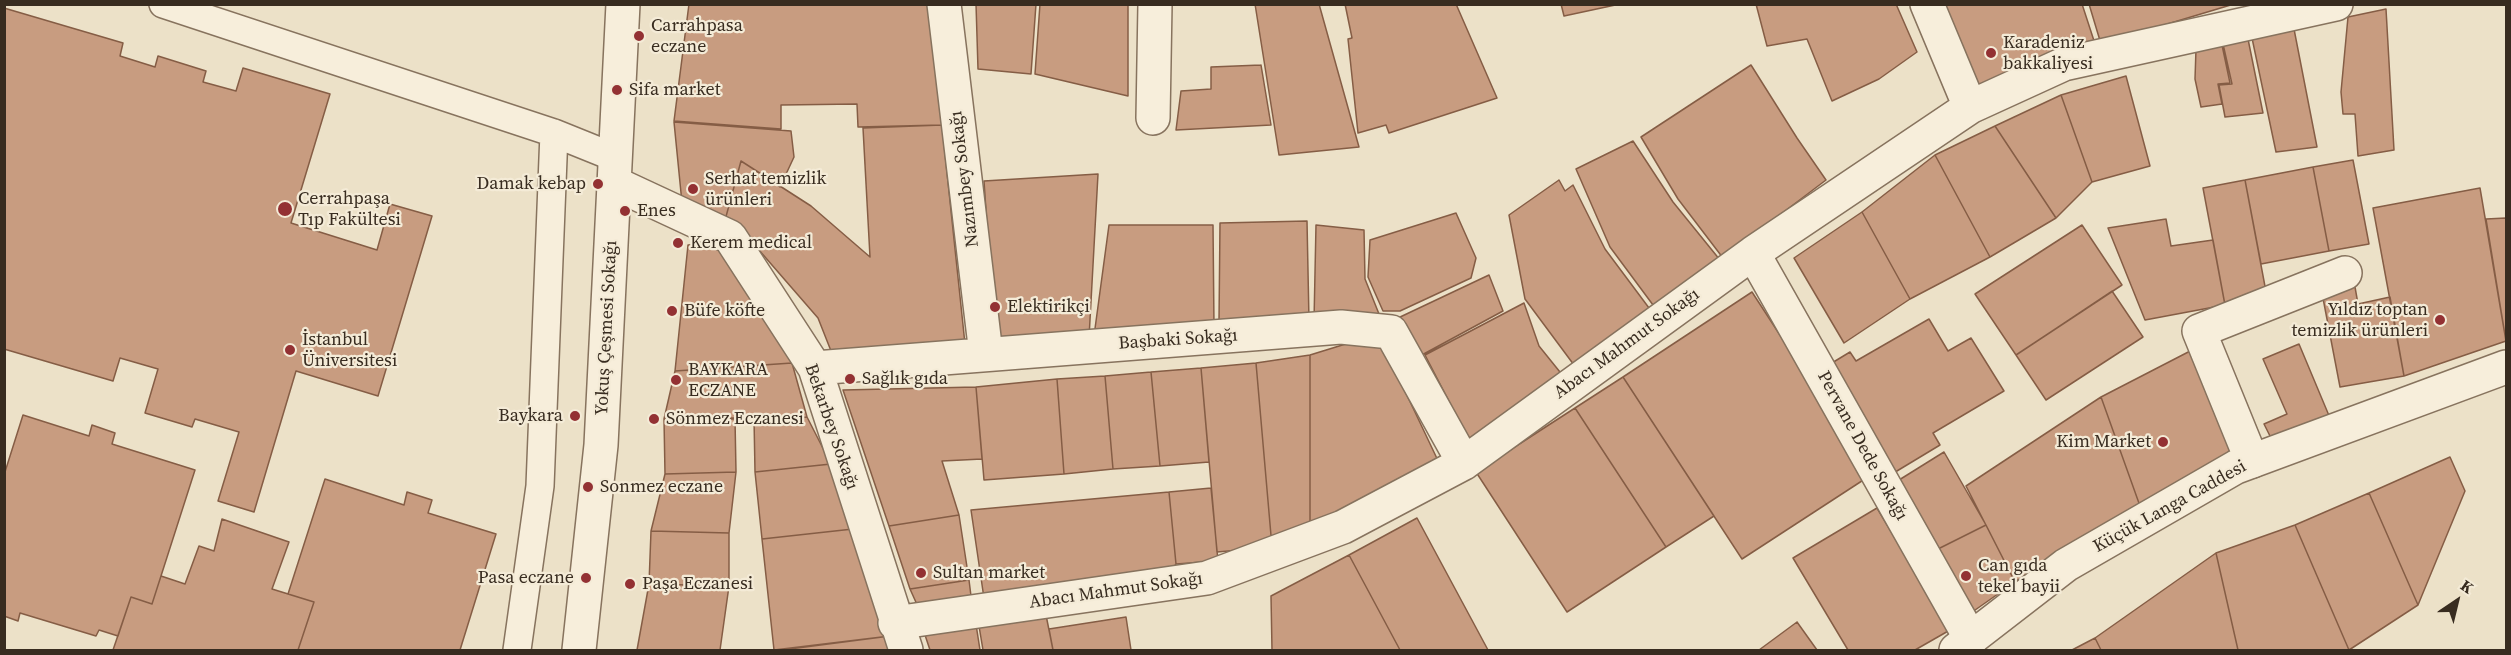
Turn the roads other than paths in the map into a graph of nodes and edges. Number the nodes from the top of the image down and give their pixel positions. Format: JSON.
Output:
{"nodes":[{"id":1,"x":163,"y":4,"type":"edge"},
{"id":2,"x":623,"y":4,"type":"edge"},
{"id":3,"x":944,"y":4,"type":"edge"},
{"id":4,"x":1155,"y":4,"type":"edge"},
{"id":5,"x":1927,"y":4,"type":"edge"},
{"id":6,"x":2336,"y":4,"type":"edge"},
{"id":7,"x":1970,"y":107,"type":"junction"},
{"id":8,"x":1153,"y":118,"type":"dead end"},
{"id":9,"x":554,"y":133,"type":"junction"},
{"id":10,"x":615,"y":170,"type":"junction"},
{"id":11,"x":1753,"y":254,"type":"junction"},
{"id":12,"x":2345,"y":273,"type":"dead end"},
{"id":13,"x":986,"y":354,"type":"junction"},
{"id":14,"x":2506,"y":367,"type":"edge"},
{"id":15,"x":814,"y":368,"type":"junction"},
{"id":16,"x":2252,"y":461,"type":"junction"},
{"id":17,"x":1464,"y":463,"type":"junction"},
{"id":18,"x":901,"y":637,"type":"edge"},
{"id":19,"x":1964,"y":645,"type":"edge"},
{"id":20,"x":517,"y":651,"type":"edge"},
{"id":21,"x":579,"y":651,"type":"edge"}],
"edges":[{"from":1,"to":9,"type":"lane"},
{"from":2,"to":10,"type":"street","name":"Yokuş Çeşmesi Sokağı"},
{"from":3,"to":13,"type":"street","name":"Nazımbey Sokağı"},
{"from":4,"to":8,"type":"street"},
{"from":5,"to":7,"type":"street"},
{"from":6,"to":7,"type":"street","name":"Abacı Mahmut Sokağı"},
{"from":7,"to":11,"type":"street","name":"Abacı Mahmut Sokağı"},
{"from":9,"to":10,"type":"lane"},
{"from":9,"to":20,"type":"lane"},
{"from":10,"to":15,"type":"street","name":"Bekarbey Sokağı"},
{"from":10,"to":21,"type":"street","name":"Yokuş Çeşmesi Sokağı"},
{"from":11,"to":17,"type":"street","name":"Abacı Mahmut Sokağı"},
{"from":11,"to":19,"type":"street","name":"Pervane Dede Sokağı"},
{"from":12,"to":16,"type":"street"},
{"from":13,"to":15,"type":"street","name":"Başbaki Sokağı"},
{"from":13,"to":17,"type":"street","name":"Başbaki Sokağı"},
{"from":14,"to":16,"type":"street","name":"Küçük Langa Caddesi"},
{"from":15,"to":18,"type":"street","name":"Bekarbey Sokağı"},
{"from":16,"to":19,"type":"street","name":"Küçük Langa Caddesi"},
{"from":17,"to":18,"type":"street","name":"Abacı Mahmut Sokağı"}]}
